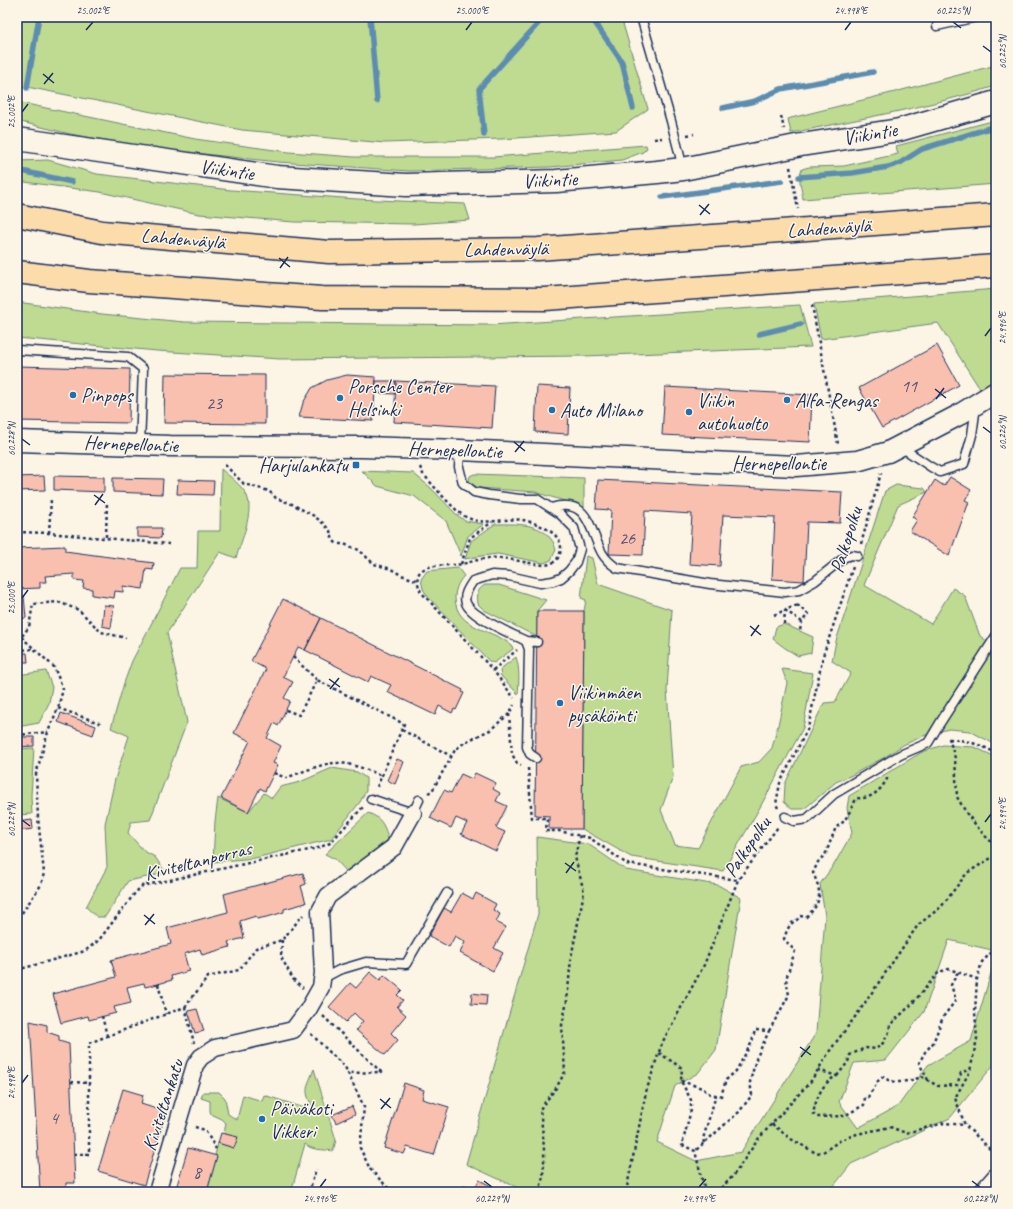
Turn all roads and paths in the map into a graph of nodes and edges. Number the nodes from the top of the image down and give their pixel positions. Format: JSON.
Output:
{"nodes":[{"id":1,"x":641,"y":17,"type":"edge"},
{"id":2,"x":977,"y":17,"type":"edge"},
{"id":3,"x":937,"y":26,"type":"dead end"},
{"id":4,"x":996,"y":102,"type":"edge"},
{"id":5,"x":781,"y":116,"type":"dead end"},
{"id":6,"x":783,"y":123,"type":"dead end"},
{"id":7,"x":17,"y":127,"type":"edge"},
{"id":8,"x":17,"y":139,"type":"edge"},
{"id":9,"x":98,"y":151,"type":"junction"},
{"id":10,"x":789,"y":164,"type":"dead end"},
{"id":11,"x":683,"y":169,"type":"junction"},
{"id":12,"x":17,"y":208,"type":"edge"},
{"id":13,"x":798,"y":209,"type":"dead end"},
{"id":14,"x":17,"y":215,"type":"edge"},
{"id":15,"x":996,"y":215,"type":"edge"},
{"id":16,"x":102,"y":232,"type":"junction"},
{"id":17,"x":996,"y":266,"type":"edge"},
{"id":18,"x":17,"y":272,"type":"edge"},
{"id":19,"x":812,"y":305,"type":"dead end"},
{"id":20,"x":17,"y":350,"type":"edge"},
{"id":21,"x":996,"y":392,"type":"edge"},
{"id":22,"x":977,"y":404,"type":"junction"},
{"id":23,"x":836,"y":437,"type":"dead end"},
{"id":24,"x":17,"y":441,"type":"edge"},
{"id":25,"x":140,"y":445,"type":"junction"},
{"id":26,"x":900,"y":447,"type":"junction"},
{"id":27,"x":460,"y":450,"type":"junction"},
{"id":28,"x":224,"y":464,"type":"dead end"},
{"id":29,"x":882,"y":469,"type":"dead end"},
{"id":30,"x":51,"y":499,"type":"dead end"},
{"id":31,"x":107,"y":501,"type":"dead end"},
{"id":32,"x":551,"y":508,"type":"junction"},
{"id":33,"x":493,"y":522,"type":"dead end"},
{"id":34,"x":17,"y":532,"type":"edge"},
{"id":35,"x":49,"y":533,"type":"junction"},
{"id":36,"x":106,"y":537,"type":"junction"},
{"id":37,"x":169,"y":544,"type":"dead end"},
{"id":38,"x":857,"y":556,"type":"junction"},
{"id":39,"x":461,"y":564,"type":"dead end"},
{"id":40,"x":418,"y":581,"type":"dead end"},
{"id":41,"x":782,"y":592,"type":"junction"},
{"id":42,"x":798,"y":605,"type":"junction"},
{"id":43,"x":785,"y":610,"type":"junction"},
{"id":44,"x":774,"y":615,"type":"dead end"},
{"id":45,"x":802,"y":622,"type":"junction"},
{"id":46,"x":784,"y":624,"type":"dead end"},
{"id":47,"x":800,"y":630,"type":"dead end"},
{"id":48,"x":17,"y":633,"type":"edge"},
{"id":49,"x":22,"y":636,"type":"junction"},
{"id":50,"x":996,"y":636,"type":"edge"},
{"id":51,"x":126,"y":638,"type":"dead end"},
{"id":52,"x":526,"y":640,"type":"junction"},
{"id":53,"x":537,"y":642,"type":"dead end"},
{"id":54,"x":34,"y":648,"type":"junction"},
{"id":55,"x":529,"y":649,"type":"junction"},
{"id":56,"x":17,"y":650,"type":"edge"},
{"id":57,"x":293,"y":657,"type":"dead end"},
{"id":58,"x":493,"y":670,"type":"dead end"},
{"id":59,"x":317,"y":680,"type":"junction"},
{"id":60,"x":58,"y":708,"type":"junction"},
{"id":61,"x":286,"y":710,"type":"dead end"},
{"id":62,"x":509,"y":714,"type":"dead end"},
{"id":63,"x":102,"y":724,"type":"dead end"},
{"id":64,"x":402,"y":730,"type":"junction"},
{"id":65,"x":48,"y":732,"type":"junction"},
{"id":66,"x":17,"y":735,"type":"edge"},
{"id":67,"x":949,"y":738,"type":"junction"},
{"id":68,"x":928,"y":743,"type":"junction"},
{"id":69,"x":996,"y":753,"type":"edge"},
{"id":70,"x":451,"y":756,"type":"dead end"},
{"id":71,"x":536,"y":758,"type":"dead end"},
{"id":72,"x":880,"y":767,"type":"junction"},
{"id":73,"x":274,"y":773,"type":"dead end"},
{"id":74,"x":371,"y":799,"type":"joint"},
{"id":75,"x":416,"y":807,"type":"joint"},
{"id":76,"x":785,"y":817,"type":"junction"},
{"id":77,"x":580,"y":835,"type":"junction"},
{"id":78,"x":996,"y":846,"type":"edge"},
{"id":79,"x":996,"y":855,"type":"edge"},
{"id":80,"x":738,"y":880,"type":"junction"},
{"id":81,"x":447,"y":893,"type":"dead end"},
{"id":82,"x":320,"y":911,"type":"junction"},
{"id":83,"x":17,"y":920,"type":"edge"},
{"id":84,"x":282,"y":940,"type":"junction"},
{"id":85,"x":996,"y":948,"type":"edge"},
{"id":86,"x":17,"y":970,"type":"edge"},
{"id":87,"x":958,"y":972,"type":"junction"},
{"id":88,"x":322,"y":979,"type":"junction"},
{"id":89,"x":977,"y":979,"type":"junction"},
{"id":90,"x":158,"y":984,"type":"dead end"},
{"id":91,"x":315,"y":996,"type":"junction"},
{"id":92,"x":185,"y":1007,"type":"junction"},
{"id":93,"x":320,"y":1013,"type":"dead end"},
{"id":94,"x":166,"y":1014,"type":"junction"},
{"id":95,"x":102,"y":1016,"type":"dead end"},
{"id":96,"x":769,"y":1031,"type":"junction"},
{"id":97,"x":309,"y":1032,"type":"dead end"},
{"id":98,"x":107,"y":1036,"type":"junction"},
{"id":99,"x":659,"y":1053,"type":"junction"},
{"id":100,"x":201,"y":1057,"type":"junction"},
{"id":101,"x":970,"y":1069,"type":"junction"},
{"id":102,"x":818,"y":1070,"type":"junction"},
{"id":103,"x":347,"y":1073,"type":"junction"},
{"id":104,"x":837,"y":1076,"type":"junction"},
{"id":105,"x":681,"y":1080,"type":"junction"},
{"id":106,"x":929,"y":1081,"type":"junction"},
{"id":107,"x":71,"y":1082,"type":"dead end"},
{"id":108,"x":89,"y":1083,"type":"junction"},
{"id":109,"x":716,"y":1095,"type":"junction"},
{"id":110,"x":772,"y":1124,"type":"junction"},
{"id":111,"x":965,"y":1125,"type":"junction"},
{"id":112,"x":194,"y":1126,"type":"dead end"},
{"id":113,"x":704,"y":1143,"type":"junction"},
{"id":114,"x":216,"y":1149,"type":"dead end"},
{"id":115,"x":695,"y":1151,"type":"junction"},
{"id":116,"x":74,"y":1154,"type":"dead end"},
{"id":117,"x":996,"y":1155,"type":"edge"},
{"id":118,"x":316,"y":1169,"type":"dead end"},
{"id":119,"x":996,"y":1176,"type":"edge"},
{"id":120,"x":157,"y":1192,"type":"edge"},
{"id":121,"x":309,"y":1192,"type":"edge"},
{"id":122,"x":392,"y":1192,"type":"edge"},
{"id":123,"x":539,"y":1192,"type":"edge"},
{"id":124,"x":626,"y":1192,"type":"edge"},
{"id":125,"x":708,"y":1192,"type":"edge"},
{"id":126,"x":717,"y":1192,"type":"edge"},
{"id":127,"x":982,"y":1192,"type":"edge"}],
"edges":[{"from":1,"to":11,"type":"lane"},
{"from":2,"to":3,"type":"lane"},
{"from":4,"to":11,"type":"main road","name":"Viikintie"},
{"from":5,"to":6,"type":"path"},
{"from":7,"to":9,"type":"main road","name":"Viikintie"},
{"from":8,"to":9,"type":"main road","name":"Viikintie"},
{"from":9,"to":11,"type":"main road","name":"Viikintie"},
{"from":10,"to":13,"type":"path"},
{"from":12,"to":16,"type":"highway"},
{"from":14,"to":16,"type":"highway","name":"Lahdenväylä"},
{"from":15,"to":16,"type":"highway","name":"Lahdenväylä"},
{"from":17,"to":18,"type":"highway"},
{"from":19,"to":23,"type":"path"},
{"from":20,"to":25,"type":"lane"},
{"from":21,"to":22,"type":"street","name":"Hernepellontie"},
{"from":22,"to":26,"type":"street","name":"Hernepellontie"},
{"from":22,"to":26,"type":"lane"},
{"from":24,"to":25,"type":"street","name":"Hernepellontie"},
{"from":25,"to":27,"type":"street","name":"Hernepellontie"},
{"from":26,"to":27,"type":"street","name":"Hernepellontie"},
{"from":27,"to":32,"type":"lane"},
{"from":28,"to":40,"type":"path"},
{"from":29,"to":38,"type":"path","name":"Palkopolku"},
{"from":30,"to":35,"type":"path"},
{"from":31,"to":36,"type":"path"},
{"from":32,"to":41,"type":"lane"},
{"from":32,"to":52,"type":"lane"},
{"from":33,"to":39,"type":"path"},
{"from":34,"to":35,"type":"path"},
{"from":35,"to":36,"type":"path"},
{"from":36,"to":37,"type":"path"},
{"from":38,"to":41,"type":"lane"},
{"from":38,"to":76,"type":"path","name":"Palkopolku"},
{"from":41,"to":42,"type":"path"},
{"from":42,"to":43,"type":"path"},
{"from":42,"to":45,"type":"path"},
{"from":43,"to":44,"type":"path"},
{"from":43,"to":45,"type":"path"},
{"from":43,"to":46,"type":"path"},
{"from":45,"to":47,"type":"path"},
{"from":48,"to":49,"type":"path"},
{"from":49,"to":51,"type":"path"},
{"from":49,"to":54,"type":"path"},
{"from":50,"to":68,"type":"lane"},
{"from":52,"to":53,"type":"lane"},
{"from":52,"to":55,"type":"lane"},
{"from":54,"to":56,"type":"path"},
{"from":54,"to":60,"type":"path"},
{"from":55,"to":58,"type":"path"},
{"from":55,"to":71,"type":"lane"},
{"from":57,"to":59,"type":"path"},
{"from":59,"to":61,"type":"path"},
{"from":59,"to":64,"type":"path"},
{"from":60,"to":63,"type":"path"},
{"from":60,"to":65,"type":"path"},
{"from":62,"to":77,"type":"path"},
{"from":64,"to":70,"type":"path"},
{"from":64,"to":73,"type":"path"},
{"from":65,"to":66,"type":"path"},
{"from":65,"to":83,"type":"path"},
{"from":67,"to":68,"type":"path"},
{"from":67,"to":69,"type":"path"},
{"from":67,"to":78,"type":"path"},
{"from":68,"to":72,"type":"lane"},
{"from":72,"to":76,"type":"lane"},
{"from":72,"to":96,"type":"path"},
{"from":74,"to":75,"type":"lane"},
{"from":74,"to":86,"type":"path","name":"Kiviteltanporras"},
{"from":75,"to":82,"type":"street"},
{"from":76,"to":80,"type":"path","name":"Palkopolku"},
{"from":77,"to":80,"type":"path"},
{"from":77,"to":123,"type":"path"},
{"from":79,"to":102,"type":"path"},
{"from":80,"to":99,"type":"path","name":"Palkopolku"},
{"from":81,"to":88,"type":"lane"},
{"from":82,"to":84,"type":"path"},
{"from":82,"to":88,"type":"street","name":"Kiviteltankatu"},
{"from":84,"to":91,"type":"path"},
{"from":84,"to":92,"type":"path"},
{"from":85,"to":89,"type":"path"},
{"from":87,"to":89,"type":"path"},
{"from":87,"to":104,"type":"path"},
{"from":87,"to":106,"type":"path"},
{"from":88,"to":91,"type":"street","name":"Kiviteltankatu"},
{"from":89,"to":101,"type":"path"},
{"from":90,"to":94,"type":"path"},
{"from":91,"to":100,"type":"street","name":"Kiviteltankatu"},
{"from":92,"to":94,"type":"path"},
{"from":92,"to":100,"type":"path"},
{"from":93,"to":103,"type":"path"},
{"from":94,"to":98,"type":"path"},
{"from":95,"to":98,"type":"path"},
{"from":96,"to":109,"type":"path"},
{"from":96,"to":113,"type":"path"},
{"from":97,"to":103,"type":"path"},
{"from":98,"to":108,"type":"path"},
{"from":99,"to":105,"type":"path"},
{"from":99,"to":124,"type":"path","name":"Palkopolku"},
{"from":100,"to":120,"type":"street","name":"Kiviteltankatu"},
{"from":101,"to":106,"type":"path"},
{"from":101,"to":111,"type":"path"},
{"from":102,"to":104,"type":"path"},
{"from":102,"to":110,"type":"path"},
{"from":103,"to":122,"type":"path"},
{"from":104,"to":106,"type":"path"},
{"from":105,"to":109,"type":"path"},
{"from":105,"to":115,"type":"path"},
{"from":107,"to":108,"type":"path"},
{"from":108,"to":116,"type":"path"},
{"from":109,"to":113,"type":"path"},
{"from":110,"to":111,"type":"path"},
{"from":110,"to":126,"type":"path"},
{"from":111,"to":117,"type":"path"},
{"from":112,"to":114,"type":"path"},
{"from":113,"to":115,"type":"path"},
{"from":115,"to":125,"type":"path"},
{"from":118,"to":121,"type":"path"},
{"from":119,"to":127,"type":"street"}]}
